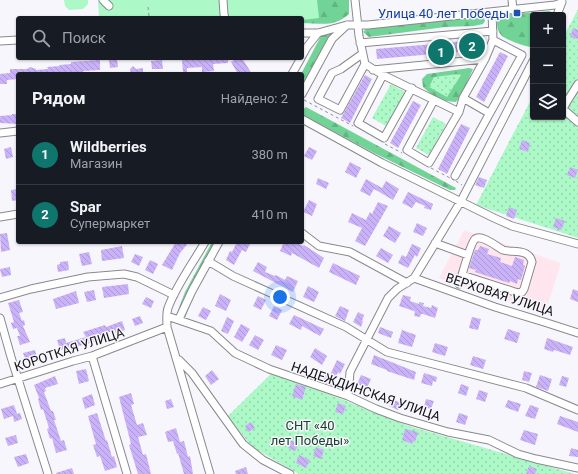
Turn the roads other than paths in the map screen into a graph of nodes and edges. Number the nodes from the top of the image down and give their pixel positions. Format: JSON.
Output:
{"nodes":[{"id":1,"x":103,"y":0,"type":"edge"},
{"id":2,"x":223,"y":0,"type":"edge"},
{"id":3,"x":355,"y":0,"type":"edge"},
{"id":4,"x":512,"y":0,"type":"edge"},
{"id":5,"x":562,"y":2,"type":"edge"},
{"id":6,"x":109,"y":6,"type":"dead end"},
{"id":7,"x":513,"y":10,"type":"junction"},
{"id":8,"x":492,"y":12,"type":"junction"},
{"id":9,"x":558,"y":12,"type":"edge"},
{"id":10,"x":224,"y":16,"type":"edge"},
{"id":11,"x":357,"y":24,"type":"junction"},
{"id":12,"x":347,"y":25,"type":"junction"},
{"id":13,"x":493,"y":31,"type":"junction"},
{"id":14,"x":304,"y":33,"type":"edge"},
{"id":15,"x":318,"y":33,"type":"junction"},
{"id":16,"x":16,"y":40,"type":"edge"},
{"id":17,"x":493,"y":40,"type":"junction"},
{"id":18,"x":0,"y":41,"type":"edge"},
{"id":19,"x":360,"y":42,"type":"junction"},
{"id":20,"x":304,"y":52,"type":"edge"},
{"id":21,"x":362,"y":54,"type":"junction"},
{"id":22,"x":485,"y":59,"type":"junction"},
{"id":23,"x":300,"y":60,"type":"edge"},
{"id":24,"x":365,"y":64,"type":"junction"},
{"id":25,"x":530,"y":67,"type":"edge"},
{"id":26,"x":373,"y":70,"type":"junction"},
{"id":27,"x":293,"y":72,"type":"edge"},
{"id":28,"x":384,"y":75,"type":"junction"},
{"id":29,"x":578,"y":84,"type":"edge"},
{"id":30,"x":412,"y":88,"type":"junction"},
{"id":31,"x":304,"y":90,"type":"edge"},
{"id":32,"x":463,"y":98,"type":"junction"},
{"id":33,"x":434,"y":100,"type":"junction"},
{"id":34,"x":459,"y":112,"type":"junction"},
{"id":35,"x":489,"y":113,"type":"junction"},
{"id":36,"x":304,"y":120,"type":"edge"},
{"id":37,"x":578,"y":122,"type":"edge"},
{"id":38,"x":16,"y":131,"type":"edge"},
{"id":39,"x":0,"y":133,"type":"edge"},
{"id":40,"x":455,"y":176,"type":"dead end"},
{"id":41,"x":461,"y":201,"type":"junction"},
{"id":42,"x":16,"y":214,"type":"edge"},
{"id":43,"x":0,"y":217,"type":"edge"},
{"id":44,"x":304,"y":235,"type":"edge"},
{"id":45,"x":435,"y":243,"type":"junction"},
{"id":46,"x":204,"y":244,"type":"edge"},
{"id":47,"x":218,"y":244,"type":"edge"},
{"id":48,"x":578,"y":244,"type":"edge"},
{"id":49,"x":468,"y":255,"type":"junction"},
{"id":50,"x":208,"y":261,"type":"junction"},
{"id":51,"x":462,"y":274,"type":"junction"},
{"id":52,"x":414,"y":278,"type":"junction"},
{"id":53,"x":407,"y":283,"type":"junction"},
{"id":54,"x":459,"y":284,"type":"dead end"},
{"id":55,"x":174,"y":295,"type":"junction"},
{"id":56,"x":0,"y":298,"type":"edge"},
{"id":57,"x":167,"y":316,"type":"junction"},
{"id":58,"x":0,"y":318,"type":"edge"},
{"id":59,"x":179,"y":319,"type":"junction"},
{"id":60,"x":167,"y":326,"type":"junction"},
{"id":61,"x":578,"y":333,"type":"edge"},
{"id":62,"x":367,"y":340,"type":"junction"},
{"id":63,"x":92,"y":356,"type":"junction"},
{"id":64,"x":177,"y":359,"type":"junction"},
{"id":65,"x":18,"y":378,"type":"junction"},
{"id":66,"x":0,"y":384,"type":"edge"},
{"id":67,"x":348,"y":396,"type":"junction"},
{"id":68,"x":578,"y":410,"type":"edge"},
{"id":69,"x":578,"y":468,"type":"edge"},
{"id":70,"x":48,"y":474,"type":"edge"},
{"id":71,"x":127,"y":474,"type":"edge"},
{"id":72,"x":210,"y":474,"type":"edge"},
{"id":73,"x":290,"y":474,"type":"edge"}],
"edges":[{"from":1,"to":6,"type":"street"},
{"from":2,"to":10,"type":"street"},
{"from":3,"to":11,"type":"street"},
{"from":4,"to":7,"type":"street"},
{"from":5,"to":7,"type":"street"},
{"from":5,"to":9,"type":"street"},
{"from":7,"to":8,"type":"street"},
{"from":8,"to":11,"type":"street"},
{"from":8,"to":13,"type":"street"},
{"from":11,"to":12,"type":"street"},
{"from":11,"to":19,"type":"street"},
{"from":12,"to":15,"type":"street"},
{"from":12,"to":31,"type":"street"},
{"from":13,"to":17,"type":"street"},
{"from":13,"to":19,"type":"street"},
{"from":14,"to":15,"type":"street"},
{"from":15,"to":20,"type":"street"},
{"from":16,"to":18,"type":"street"},
{"from":17,"to":22,"type":"street"},
{"from":17,"to":35,"type":"street"},
{"from":19,"to":21,"type":"street"},
{"from":21,"to":24,"type":"street"},
{"from":21,"to":24,"type":"street"},
{"from":22,"to":26,"type":"street"},
{"from":22,"to":32,"type":"street"},
{"from":23,"to":27,"type":"street"},
{"from":24,"to":26,"type":"street"},
{"from":25,"to":41,"type":"street"},
{"from":26,"to":28,"type":"street"},
{"from":28,"to":30,"type":"street"},
{"from":28,"to":30,"type":"street"},
{"from":29,"to":37,"type":"street"},
{"from":30,"to":33,"type":"street"},
{"from":32,"to":34,"type":"street"},
{"from":32,"to":35,"type":"street"},
{"from":33,"to":34,"type":"street"},
{"from":33,"to":34,"type":"street"},
{"from":35,"to":40,"type":"street"},
{"from":36,"to":41,"type":"street"},
{"from":38,"to":39,"type":"street"},
{"from":41,"to":45,"type":"street"},
{"from":41,"to":48,"type":"street"},
{"from":42,"to":43,"type":"street"},
{"from":44,"to":53,"type":"street"},
{"from":45,"to":49,"type":"street"},
{"from":45,"to":52,"type":"street"},
{"from":46,"to":55,"type":"street"},
{"from":47,"to":50,"type":"street"},
{"from":49,"to":51,"type":"street"},
{"from":49,"to":51,"type":"street"},
{"from":50,"to":59,"type":"street"},
{"from":50,"to":62,"type":"street"},
{"from":51,"to":54,"type":"street"},
{"from":52,"to":53,"type":"street"},
{"from":52,"to":61,"type":"street","name":"ВЕРХОВАЯ УЛИЦА"},
{"from":53,"to":62,"type":"street"},
{"from":55,"to":56,"type":"street"},
{"from":55,"to":57,"type":"street"},
{"from":57,"to":59,"type":"street","name":"НАДЕЖДИНСКАЯ УЛИЦА"},
{"from":57,"to":60,"type":"street"},
{"from":58,"to":65,"type":"street"},
{"from":59,"to":67,"type":"street","name":"НАДЕЖДИНСКАЯ УЛИЦА"},
{"from":60,"to":63,"type":"street","name":"КОРОТКАЯ УЛИЦА"},
{"from":60,"to":64,"type":"street"},
{"from":62,"to":67,"type":"street"},
{"from":62,"to":68,"type":"street"},
{"from":63,"to":65,"type":"street","name":"КОРОТКАЯ УЛИЦА"},
{"from":63,"to":71,"type":"street"},
{"from":64,"to":72,"type":"street"},
{"from":64,"to":73,"type":"street"},
{"from":65,"to":66,"type":"street","name":"КОРОТКАЯ УЛИЦА"},
{"from":65,"to":70,"type":"street"},
{"from":67,"to":69,"type":"street","name":"НАДЕЖДИНСКАЯ УЛИЦА"}]}
